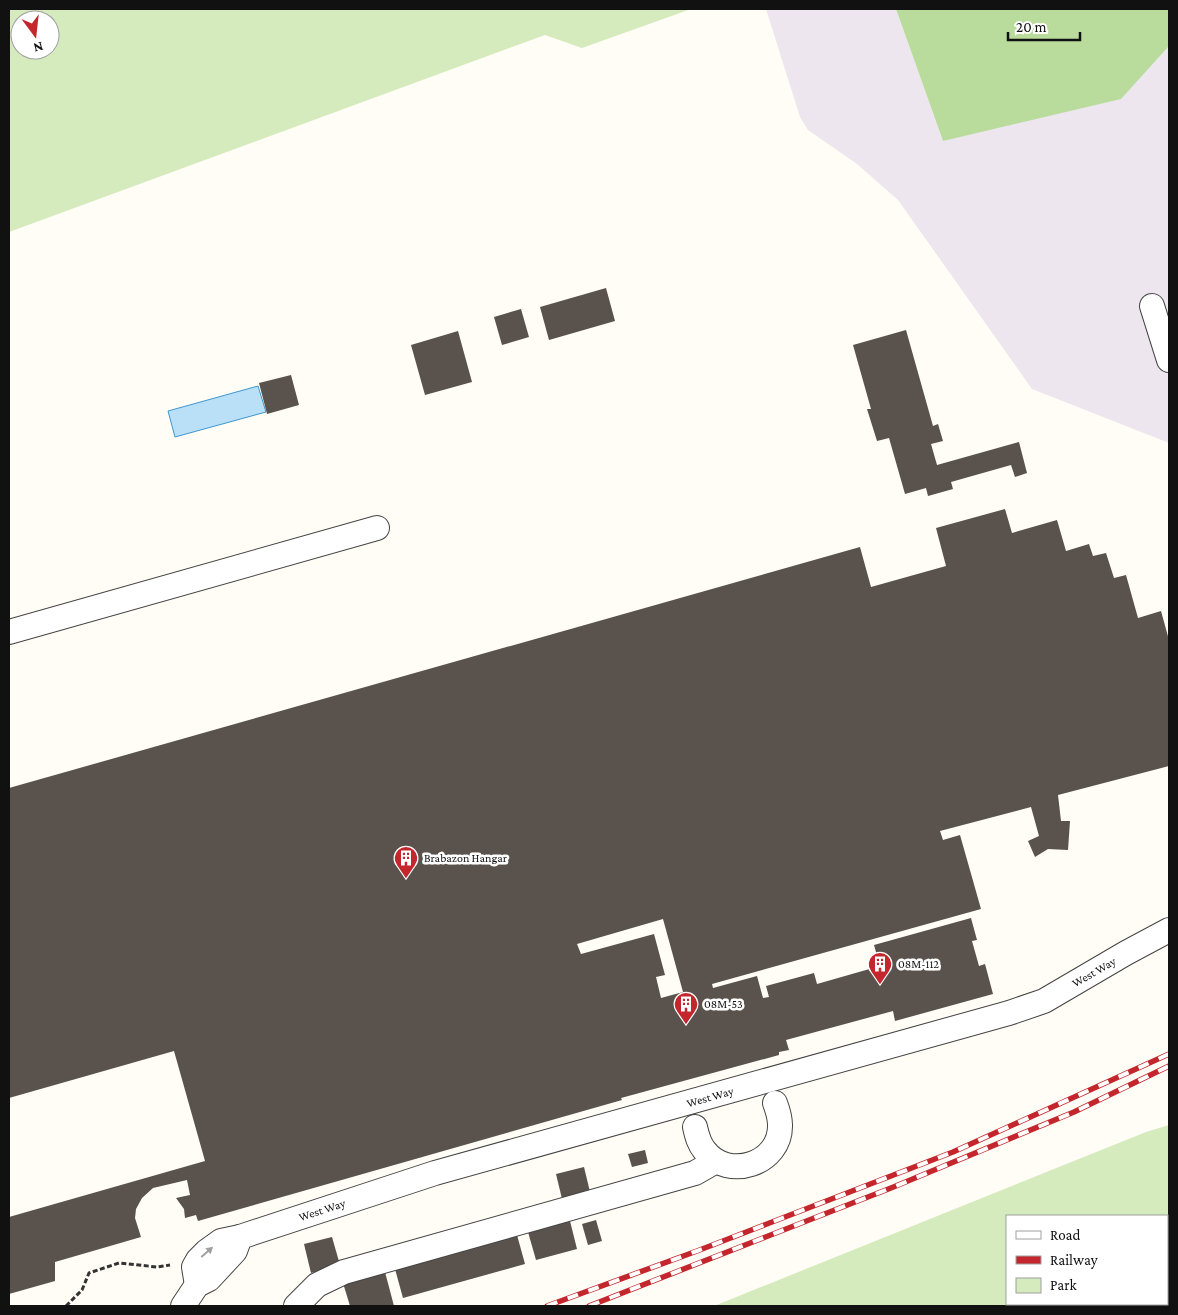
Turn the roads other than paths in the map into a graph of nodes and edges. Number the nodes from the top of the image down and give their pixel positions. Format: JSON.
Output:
{"nodes":[{"id":1,"x":1152,"y":306,"type":"dead end"},
{"id":2,"x":1169,"y":360,"type":"edge"},
{"id":3,"x":377,"y":528,"type":"dead end"},
{"id":4,"x":9,"y":632,"type":"edge"},
{"id":5,"x":1169,"y":930,"type":"edge"},
{"id":6,"x":775,"y":1103,"type":"dead end"},
{"id":7,"x":695,"y":1127,"type":"dead end"},
{"id":8,"x":716,"y":1161,"type":"junction"},
{"id":9,"x":240,"y":1237,"type":"junction"},
{"id":10,"x":197,"y":1285,"type":"junction"},
{"id":11,"x":183,"y":1306,"type":"edge"},
{"id":12,"x":296,"y":1306,"type":"edge"}],
"edges":[{"from":1,"to":2,"type":"lane"},
{"from":3,"to":4,"type":"lane"},
{"from":5,"to":9,"type":"lane","name":"West Way"},
{"from":6,"to":8,"type":"lane"},
{"from":7,"to":8,"type":"lane"},
{"from":8,"to":12,"type":"lane"},
{"from":9,"to":10,"type":"lane"},
{"from":10,"to":9,"type":"lane","name":"West Way","one_way":true},
{"from":10,"to":11,"type":"lane"}]}
